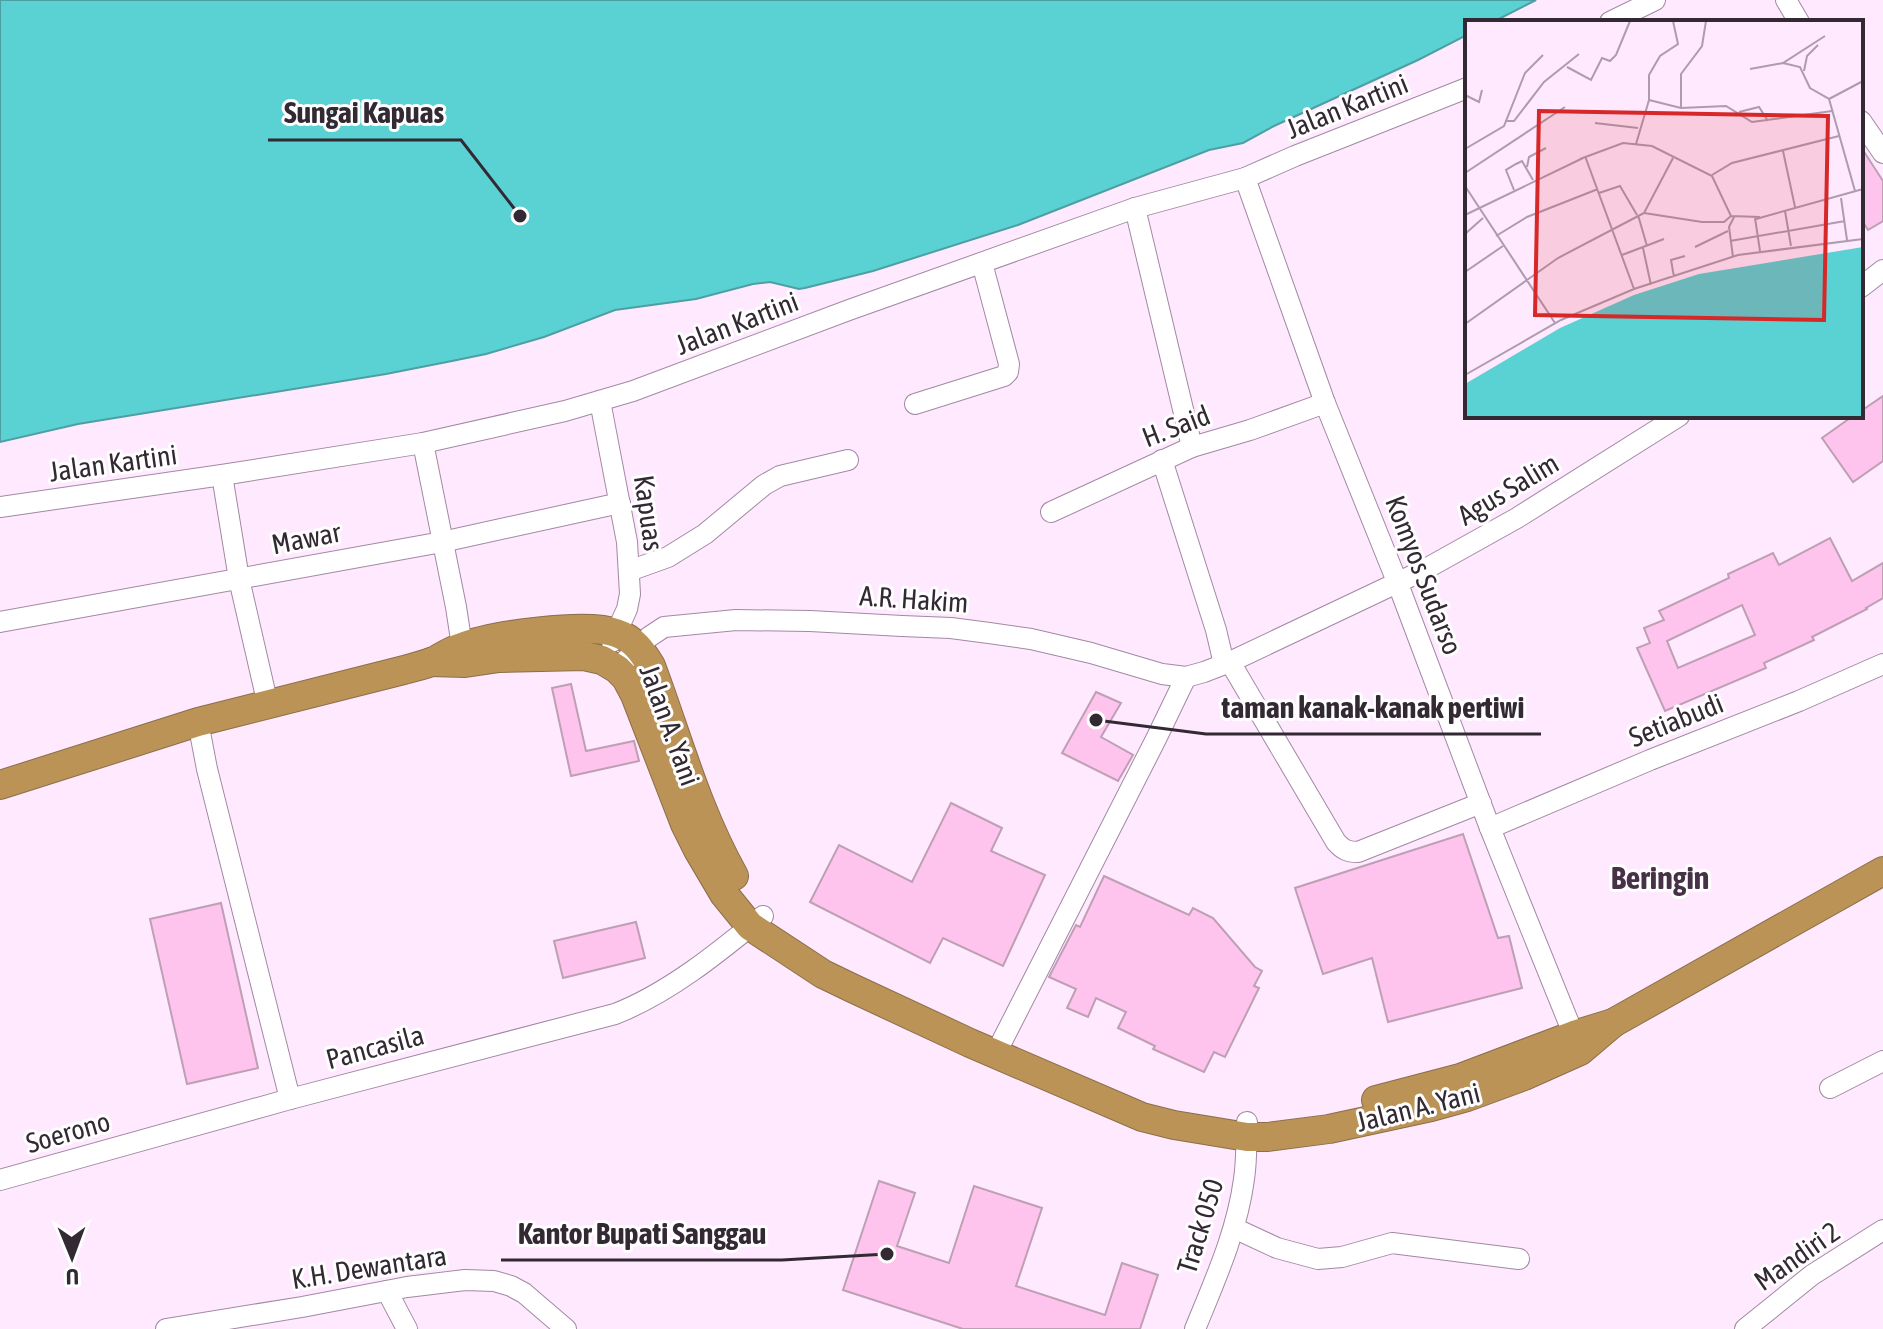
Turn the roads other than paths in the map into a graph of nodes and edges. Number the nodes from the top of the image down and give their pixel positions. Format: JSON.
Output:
{"nodes":[{"id":1,"x":1655,"y":0,"type":"edge"},
{"id":2,"x":1786,"y":0,"type":"edge"},
{"id":3,"x":1614,"y":20,"type":"edge"},
{"id":4,"x":1798,"y":20,"type":"edge"},
{"id":5,"x":1465,"y":89,"type":"edge"},
{"id":6,"x":1863,"y":124,"type":"edge"},
{"id":7,"x":1883,"y":153,"type":"edge"},
{"id":8,"x":1245,"y":178,"type":"junction"},
{"id":9,"x":1135,"y":208,"type":"junction"},
{"id":10,"x":982,"y":263,"type":"junction"},
{"id":11,"x":1883,"y":270,"type":"edge"},
{"id":12,"x":1863,"y":285,"type":"edge"},
{"id":13,"x":600,"y":401,"type":"junction"},
{"id":14,"x":1325,"y":403,"type":"junction"},
{"id":15,"x":915,"y":404,"type":"dead end"},
{"id":16,"x":1676,"y":418,"type":"edge"},
{"id":17,"x":423,"y":443,"type":"junction"},
{"id":18,"x":1192,"y":447,"type":"junction"},
{"id":19,"x":848,"y":460,"type":"dead end"},
{"id":20,"x":1162,"y":460,"type":"junction"},
{"id":21,"x":222,"y":475,"type":"junction"},
{"id":22,"x":620,"y":503,"type":"junction"},
{"id":23,"x":0,"y":507,"type":"edge"},
{"id":24,"x":1051,"y":512,"type":"dead end"},
{"id":25,"x":442,"y":542,"type":"junction"},
{"id":26,"x":629,"y":571,"type":"junction"},
{"id":27,"x":239,"y":579,"type":"junction"},
{"id":28,"x":1398,"y":584,"type":"junction"},
{"id":29,"x":0,"y":622,"type":"edge"},
{"id":30,"x":628,"y":639,"type":"junction"},
{"id":31,"x":464,"y":655,"type":"junction"},
{"id":32,"x":1227,"y":663,"type":"junction"},
{"id":33,"x":609,"y":664,"type":"junction"},
{"id":34,"x":1883,"y":664,"type":"edge"},
{"id":35,"x":1186,"y":677,"type":"junction"},
{"id":36,"x":268,"y":705,"type":"junction"},
{"id":37,"x":198,"y":722,"type":"junction"},
{"id":38,"x":0,"y":785,"type":"edge"},
{"id":39,"x":1481,"y":803,"type":"junction"},
{"id":40,"x":1490,"y":828,"type":"junction"},
{"id":41,"x":1883,"y":871,"type":"edge"},
{"id":42,"x":757,"y":921,"type":"junction"},
{"id":43,"x":1577,"y":1043,"type":"junction"},
{"id":44,"x":996,"y":1053,"type":"junction"},
{"id":45,"x":1883,"y":1061,"type":"edge"},
{"id":46,"x":1830,"y":1088,"type":"dead end"},
{"id":47,"x":290,"y":1099,"type":"junction"},
{"id":48,"x":1247,"y":1130,"type":"junction"},
{"id":49,"x":150,"y":1138,"type":"joint"},
{"id":50,"x":0,"y":1180,"type":"edge"},
{"id":51,"x":1234,"y":1228,"type":"junction"},
{"id":52,"x":1883,"y":1230,"type":"edge"},
{"id":53,"x":1519,"y":1259,"type":"dead end"},
{"id":54,"x":387,"y":1291,"type":"junction"},
{"id":55,"x":166,"y":1329,"type":"edge"},
{"id":56,"x":407,"y":1329,"type":"edge"},
{"id":57,"x":566,"y":1329,"type":"edge"},
{"id":58,"x":1195,"y":1329,"type":"edge"},
{"id":59,"x":1745,"y":1329,"type":"edge"}],
"edges":[{"from":1,"to":3,"type":"street"},
{"from":2,"to":4,"type":"street"},
{"from":5,"to":8,"type":"street","name":"Jalan Kartini"},
{"from":6,"to":7,"type":"street"},
{"from":8,"to":9,"type":"street","name":"Jalan Kartini"},
{"from":8,"to":14,"type":"street","name":"Komyos Sudarso"},
{"from":9,"to":10,"type":"street","name":"Jalan Kartini"},
{"from":9,"to":18,"type":"street"},
{"from":10,"to":13,"type":"street","name":"Jalan Kartini"},
{"from":10,"to":15,"type":"street"},
{"from":11,"to":12,"type":"street"},
{"from":13,"to":17,"type":"street","name":"Jalan Kartini"},
{"from":13,"to":22,"type":"street","name":"Kapuas"},
{"from":14,"to":18,"type":"street","name":"H. Said"},
{"from":14,"to":28,"type":"street","name":"Komyos Sudarso"},
{"from":16,"to":28,"type":"street","name":"Agus Salim"},
{"from":17,"to":21,"type":"street","name":"Jalan Kartini"},
{"from":17,"to":25,"type":"street"},
{"from":18,"to":20,"type":"street","name":"H. Said"},
{"from":19,"to":26,"type":"street"},
{"from":20,"to":24,"type":"street","name":"H. Said"},
{"from":20,"to":32,"type":"street"},
{"from":21,"to":23,"type":"street","name":"Jalan Kartini"},
{"from":21,"to":27,"type":"street"},
{"from":22,"to":25,"type":"street","name":"Mawar"},
{"from":22,"to":26,"type":"street","name":"Kapuas"},
{"from":25,"to":27,"type":"street","name":"Mawar"},
{"from":25,"to":31,"type":"street"},
{"from":26,"to":30,"type":"street","name":"Kapuas"},
{"from":27,"to":29,"type":"street","name":"Mawar"},
{"from":27,"to":36,"type":"street"},
{"from":28,"to":32,"type":"street","name":"Agus Salim"},
{"from":28,"to":39,"type":"street","name":"Komyos Sudarso"},
{"from":30,"to":31,"type":"highway","name":"Jalan A. Yani"},
{"from":30,"to":33,"type":"street","name":"Kapuas"},
{"from":30,"to":35,"type":"street","name":"A.R. Hakim"},
{"from":30,"to":42,"type":"highway","name":"Jalan A. Yani"},
{"from":31,"to":33,"type":"highway","name":"Jalan A. Yani"},
{"from":31,"to":36,"type":"highway","name":"Jalan A. Yani"},
{"from":32,"to":35,"type":"street","name":"Agus Salim"},
{"from":32,"to":39,"type":"street"},
{"from":33,"to":42,"type":"highway","name":"Jalan A. Yani"},
{"from":34,"to":40,"type":"street","name":"Setiabudi"},
{"from":35,"to":44,"type":"street"},
{"from":36,"to":37,"type":"highway","name":"Jalan A. Yani"},
{"from":37,"to":38,"type":"highway","name":"Jalan A. Yani"},
{"from":37,"to":47,"type":"street"},
{"from":39,"to":40,"type":"street","name":"Komyos Sudarso"},
{"from":40,"to":43,"type":"street","name":"Komyos Sudarso"},
{"from":41,"to":43,"type":"highway","name":"Jalan A. Yani"},
{"from":42,"to":44,"type":"highway","name":"Jalan A. Yani"},
{"from":42,"to":47,"type":"street","name":"Pancasila"},
{"from":43,"to":48,"type":"highway","name":"Jalan A. Yani"},
{"from":44,"to":48,"type":"highway","name":"Jalan A. Yani"},
{"from":45,"to":46,"type":"street"},
{"from":47,"to":49,"type":"street","name":"Pancasila"},
{"from":48,"to":51,"type":"street","name":"Track 050"},
{"from":49,"to":50,"type":"street","name":"Soerono"},
{"from":51,"to":53,"type":"street"},
{"from":51,"to":58,"type":"street","name":"Track 050"},
{"from":52,"to":59,"type":"street","name":"Mandiri 2"},
{"from":54,"to":55,"type":"street","name":"K.H. Dewantara"},
{"from":54,"to":56,"type":"street"},
{"from":54,"to":57,"type":"street","name":"K.H. Dewantara"}]}
